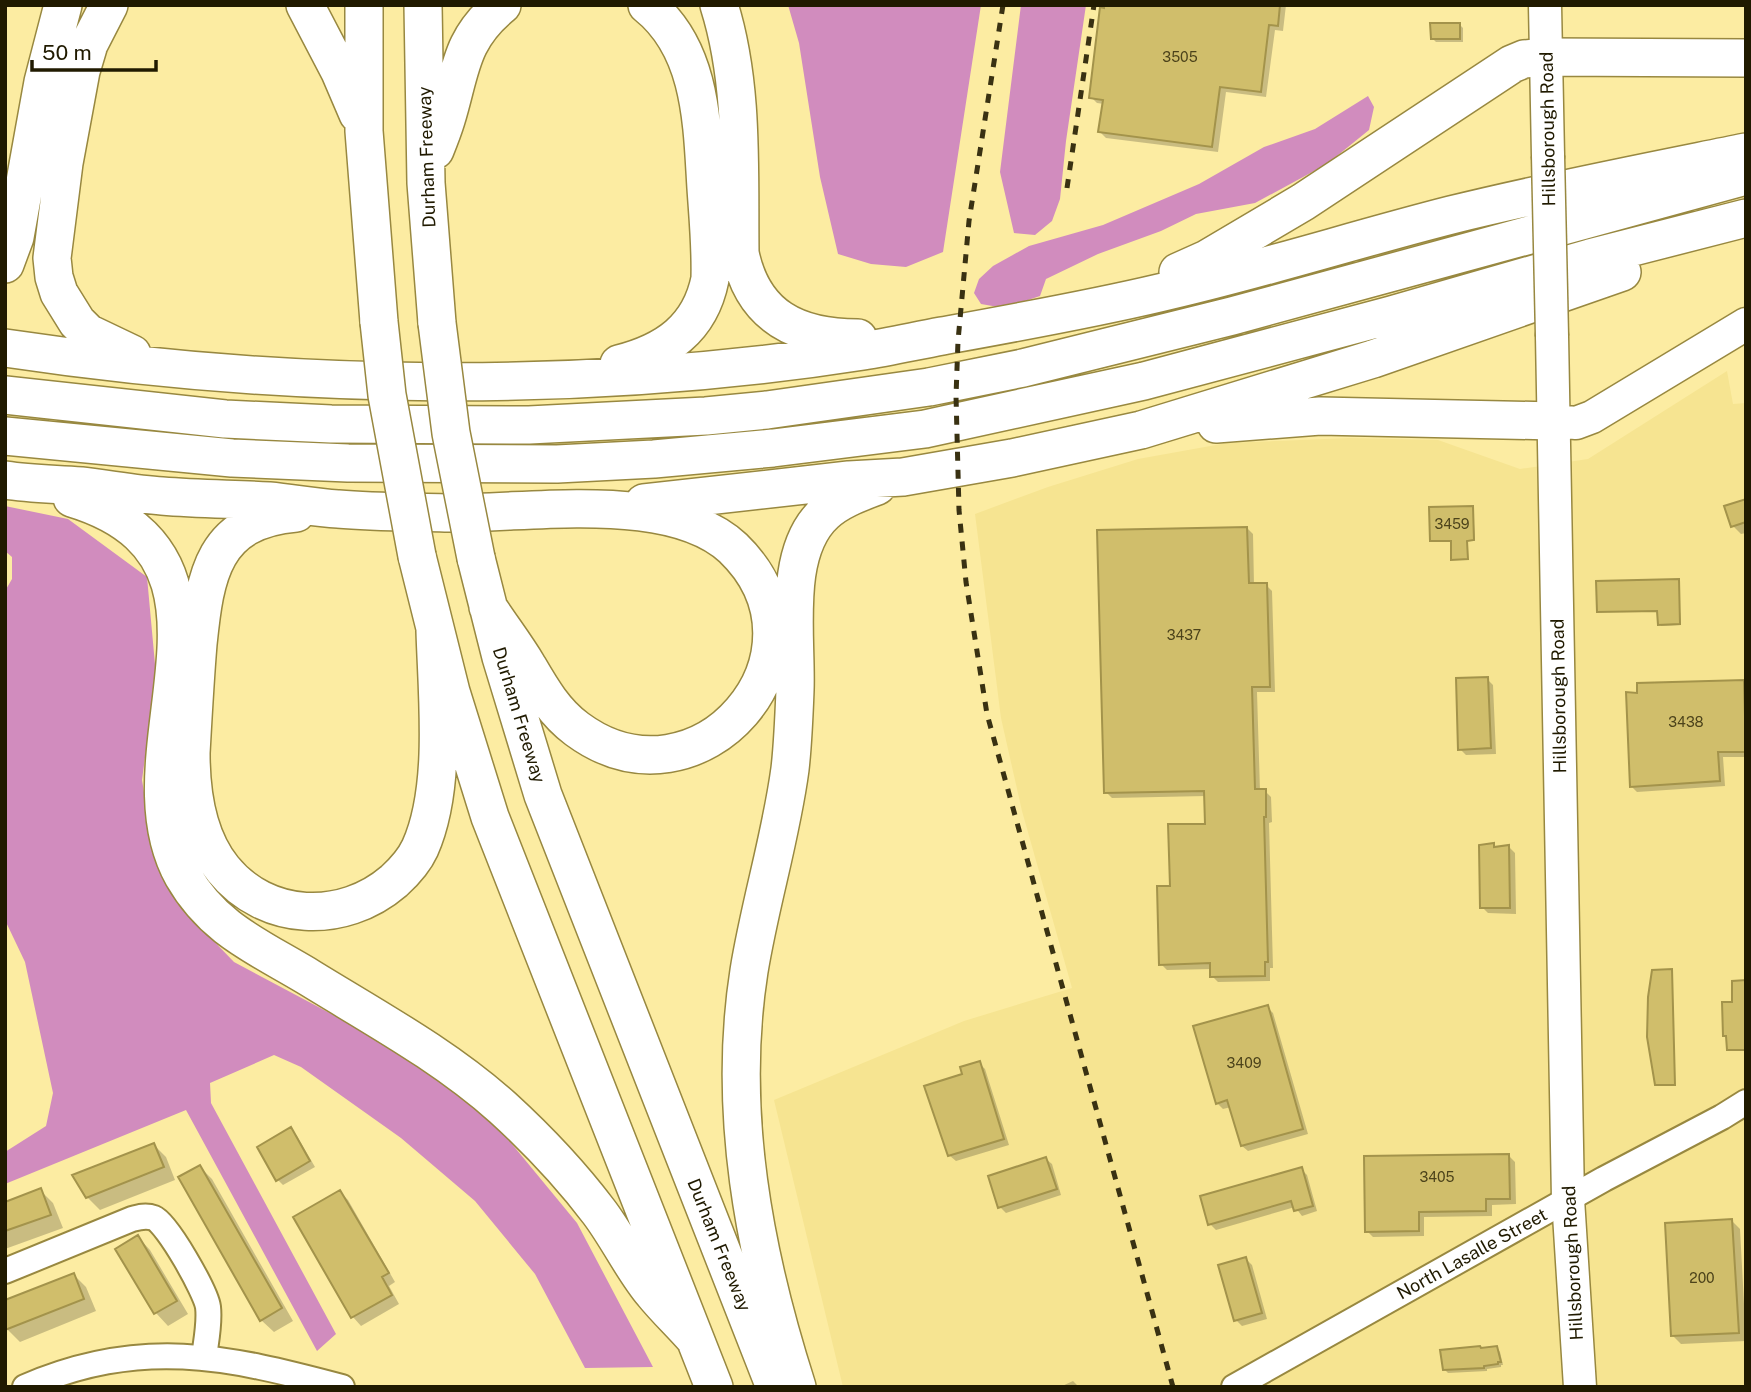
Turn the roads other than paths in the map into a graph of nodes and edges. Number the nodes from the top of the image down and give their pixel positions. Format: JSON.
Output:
{"nodes":[{"id":1,"x":63,"y":5,"type":"edge"},
{"id":2,"x":109,"y":5,"type":"edge"},
{"id":3,"x":305,"y":5,"type":"edge"},
{"id":4,"x":364,"y":5,"type":"edge"},
{"id":5,"x":423,"y":5,"type":"edge"},
{"id":6,"x":502,"y":5,"type":"edge"},
{"id":7,"x":647,"y":5,"type":"edge"},
{"id":8,"x":719,"y":5,"type":"edge"},
{"id":9,"x":1545,"y":5,"type":"edge"},
{"id":10,"x":1546,"y":57,"type":"junction"},
{"id":11,"x":1746,"y":58,"type":"edge"},
{"id":12,"x":364,"y":131,"type":"junction"},
{"id":13,"x":1746,"y":152,"type":"edge"},
{"id":14,"x":1746,"y":176,"type":"edge"},
{"id":15,"x":426,"y":183,"type":"junction"},
{"id":16,"x":1746,"y":218,"type":"edge"},
{"id":17,"x":1700,"y":230,"type":"junction"},
{"id":18,"x":5,"y":264,"type":"edge"},
{"id":19,"x":1096,"y":305,"type":"junction"},
{"id":20,"x":1746,"y":324,"type":"edge"},
{"id":21,"x":937,"y":337,"type":"junction"},
{"id":22,"x":5,"y":348,"type":"edge"},
{"id":23,"x":166,"y":367,"type":"junction"},
{"id":24,"x":570,"y":378,"type":"junction"},
{"id":25,"x":5,"y":394,"type":"edge"},
{"id":26,"x":1554,"y":421,"type":"junction"},
{"id":27,"x":1141,"y":430,"type":"junction"},
{"id":28,"x":5,"y":436,"type":"edge"},
{"id":29,"x":903,"y":477,"type":"junction"},
{"id":30,"x":13,"y":482,"type":"edge"},
{"id":31,"x":337,"y":509,"type":"junction"},
{"id":32,"x":609,"y":509,"type":"junction"},
{"id":33,"x":488,"y":607,"type":"junction"},
{"id":34,"x":435,"y":631,"type":"junction"},
{"id":35,"x":1746,"y":1101,"type":"edge"},
{"id":36,"x":1568,"y":1199,"type":"junction"},
{"id":37,"x":5,"y":1271,"type":"edge"},
{"id":38,"x":695,"y":1339,"type":"junction"},
{"id":39,"x":204,"y":1357,"type":"junction"},
{"id":40,"x":25,"y":1387,"type":"edge"},
{"id":41,"x":342,"y":1387,"type":"edge"},
{"id":42,"x":714,"y":1387,"type":"edge"},
{"id":43,"x":774,"y":1387,"type":"edge"},
{"id":44,"x":797,"y":1387,"type":"edge"},
{"id":45,"x":1234,"y":1387,"type":"edge"},
{"id":46,"x":1580,"y":1387,"type":"edge"}],
"edges":[{"from":1,"to":18,"type":"highway"},
{"from":2,"to":23,"type":"highway"},
{"from":3,"to":12,"type":"highway"},
{"from":4,"to":12,"type":"highway"},
{"from":5,"to":15,"type":"highway","name":"Durham Freeway"},
{"from":6,"to":15,"type":"highway"},
{"from":7,"to":24,"type":"highway"},
{"from":8,"to":21,"type":"highway"},
{"from":9,"to":10,"type":"main road","name":"Hillsborough Road"},
{"from":10,"to":11,"type":"highway"},
{"from":10,"to":19,"type":"highway"},
{"from":10,"to":26,"type":"main road","name":"Hillsborough Road","bridge":true},
{"from":12,"to":34,"type":"highway","bridge":true},
{"from":13,"to":19,"type":"highway"},
{"from":14,"to":25,"type":"highway"},
{"from":15,"to":33,"type":"highway","name":"Durham Freeway","bridge":true},
{"from":16,"to":17,"type":"highway"},
{"from":17,"to":27,"type":"highway"},
{"from":17,"to":28,"type":"highway"},
{"from":19,"to":21,"type":"highway"},
{"from":20,"to":26,"type":"main road"},
{"from":21,"to":24,"type":"highway"},
{"from":22,"to":23,"type":"highway"},
{"from":23,"to":24,"type":"highway"},
{"from":26,"to":27,"type":"highway"},
{"from":26,"to":36,"type":"main road","name":"Hillsborough Road"},
{"from":27,"to":29,"type":"highway"},
{"from":29,"to":32,"type":"highway"},
{"from":29,"to":44,"type":"highway"},
{"from":30,"to":31,"type":"highway"},
{"from":30,"to":38,"type":"highway"},
{"from":31,"to":32,"type":"highway"},
{"from":31,"to":34,"type":"highway"},
{"from":32,"to":33,"type":"highway"},
{"from":33,"to":43,"type":"highway","name":"Durham Freeway"},
{"from":34,"to":38,"type":"highway"},
{"from":35,"to":36,"type":"street","name":"North Lasalle Street"},
{"from":36,"to":45,"type":"street","name":"North Lasalle Street"},
{"from":36,"to":46,"type":"main road","name":"Hillsborough Road"},
{"from":37,"to":39,"type":"street"},
{"from":38,"to":42,"type":"highway"},
{"from":39,"to":40,"type":"street"},
{"from":39,"to":41,"type":"street"}]}
